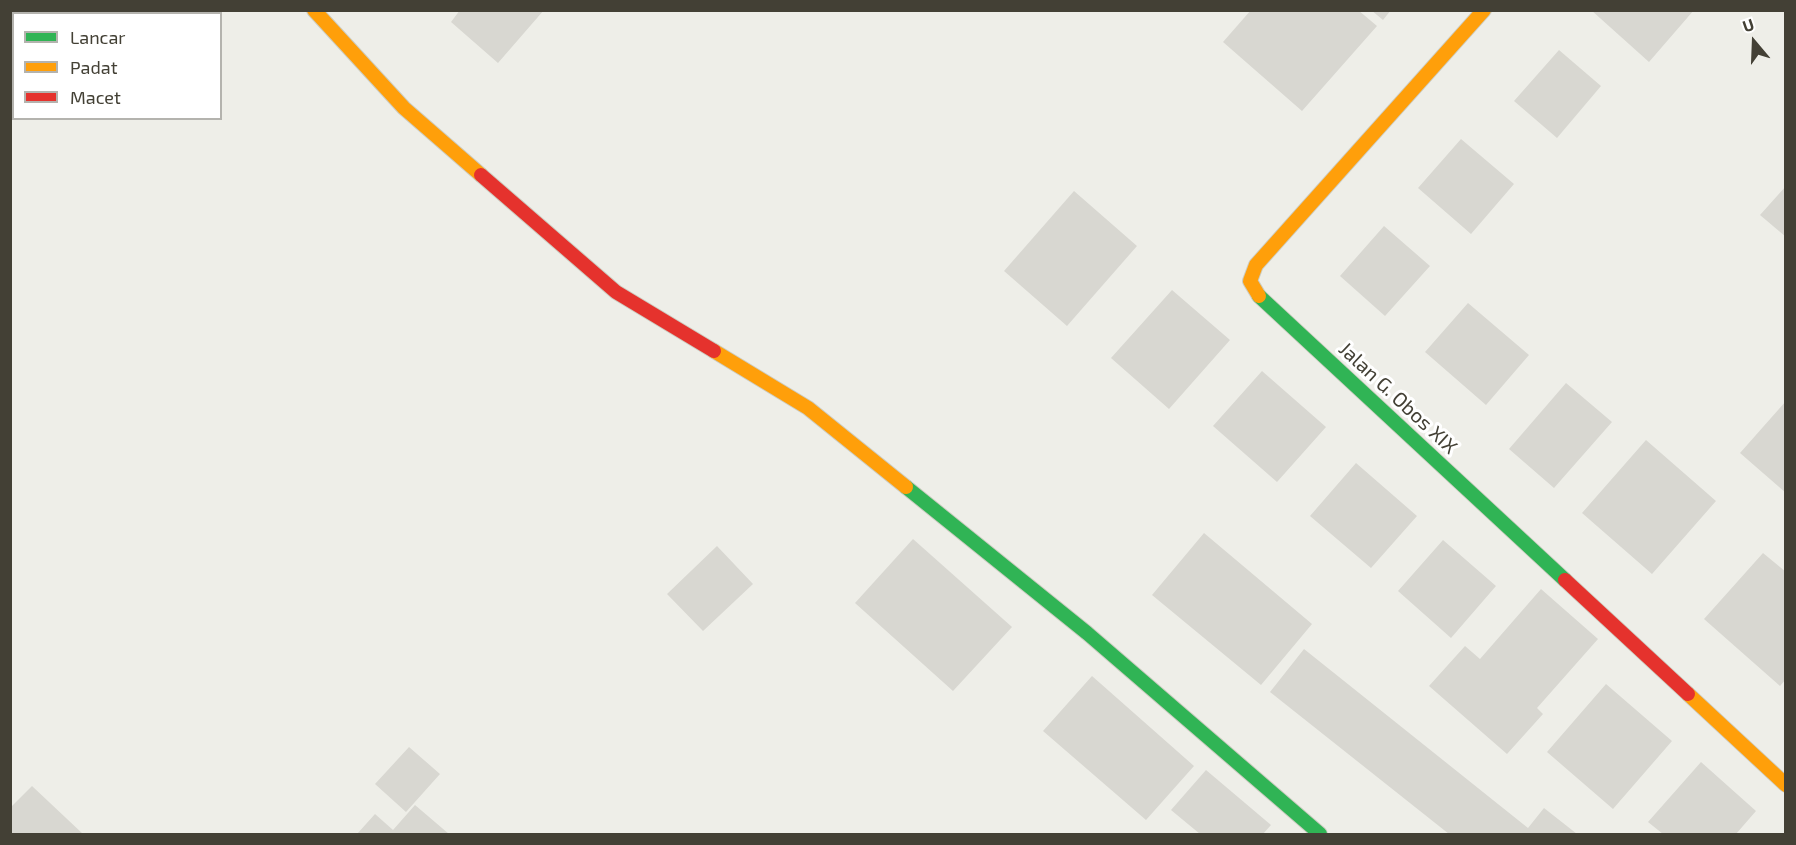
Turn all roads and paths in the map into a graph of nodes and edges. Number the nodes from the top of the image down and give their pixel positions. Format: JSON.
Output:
{"nodes":[{"id":1,"x":314,"y":10,"type":"edge"},
{"id":2,"x":1484,"y":10,"type":"edge"},
{"id":3,"x":1785,"y":784,"type":"edge"},
{"id":4,"x":1320,"y":834,"type":"edge"}],
"edges":[{"from":1,"to":4,"type":"street"},
{"from":2,"to":3,"type":"street","name":"Jalan G. Obos XIX"}]}
